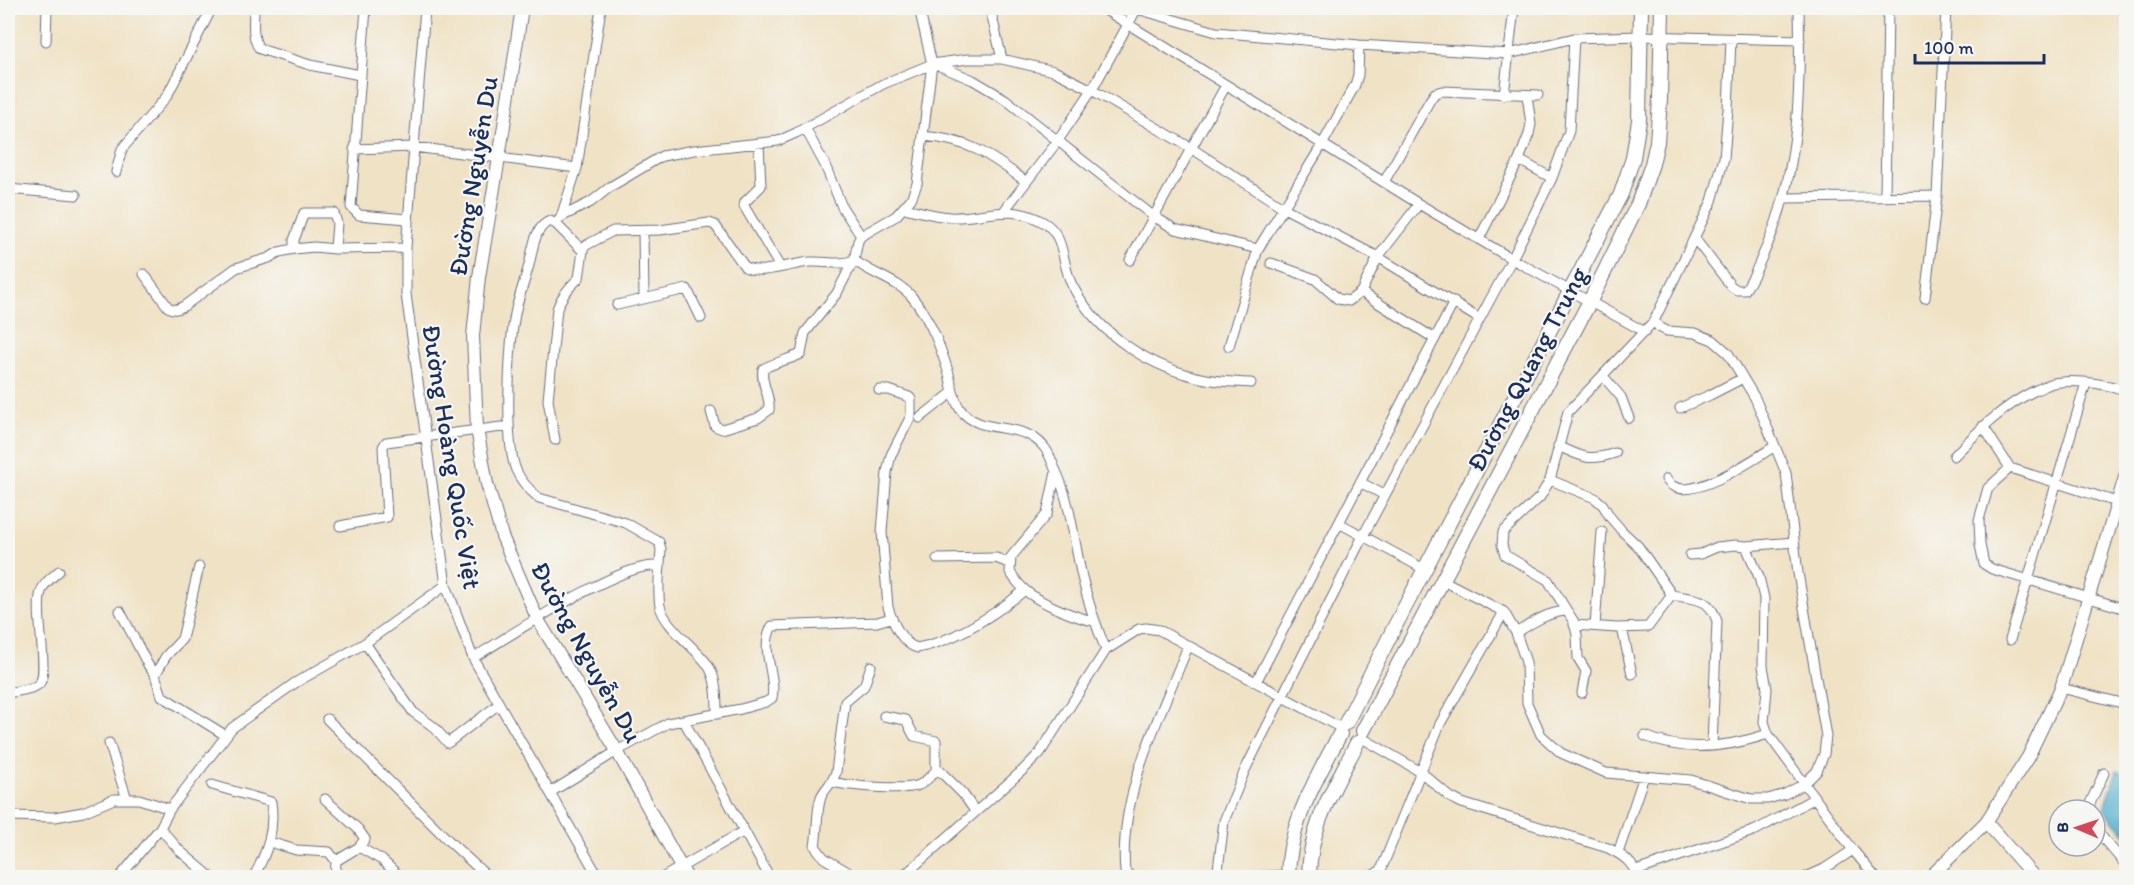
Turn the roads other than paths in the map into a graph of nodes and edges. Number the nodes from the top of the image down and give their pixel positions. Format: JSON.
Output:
{"nodes":[{"id":1,"x":47,"y":8,"type":"edge"},
{"id":2,"x":212,"y":8,"type":"edge"},
{"id":3,"x":254,"y":8,"type":"edge"},
{"id":4,"x":366,"y":8,"type":"edge"},
{"id":5,"x":425,"y":8,"type":"edge"},
{"id":6,"x":522,"y":8,"type":"edge"},
{"id":7,"x":601,"y":8,"type":"edge"},
{"id":8,"x":919,"y":8,"type":"edge"},
{"id":9,"x":990,"y":8,"type":"edge"},
{"id":10,"x":1102,"y":8,"type":"edge"},
{"id":11,"x":1135,"y":8,"type":"edge"},
{"id":12,"x":1514,"y":8,"type":"edge"},
{"id":13,"x":1641,"y":8,"type":"edge"},
{"id":14,"x":1662,"y":8,"type":"edge"},
{"id":15,"x":1799,"y":8,"type":"edge"},
{"id":16,"x":1888,"y":8,"type":"edge"},
{"id":17,"x":1946,"y":8,"type":"edge"},
{"id":18,"x":1128,"y":25,"type":"junction"},
{"id":19,"x":1641,"y":36,"type":"junction"},
{"id":20,"x":1662,"y":36,"type":"junction"},
{"id":21,"x":1574,"y":38,"type":"junction"},
{"id":22,"x":1731,"y":39,"type":"junction"},
{"id":23,"x":46,"y":40,"type":"dead end"},
{"id":24,"x":1800,"y":40,"type":"junction"},
{"id":25,"x":1359,"y":45,"type":"junction"},
{"id":26,"x":1509,"y":54,"type":"junction"},
{"id":27,"x":1002,"y":59,"type":"junction"},
{"id":28,"x":932,"y":64,"type":"junction"},
{"id":29,"x":360,"y":75,"type":"junction"},
{"id":30,"x":1226,"y":86,"type":"junction"},
{"id":31,"x":1092,"y":90,"type":"junction"},
{"id":32,"x":1504,"y":95,"type":"junction"},
{"id":33,"x":1527,"y":95,"type":"junction"},
{"id":34,"x":1538,"y":95,"type":"dead end"},
{"id":35,"x":805,"y":128,"type":"junction"},
{"id":36,"x":923,"y":136,"type":"junction"},
{"id":37,"x":1057,"y":142,"type":"junction"},
{"id":38,"x":759,"y":144,"type":"junction"},
{"id":39,"x":1322,"y":145,"type":"junction"},
{"id":40,"x":414,"y":147,"type":"junction"},
{"id":41,"x":1191,"y":148,"type":"junction"},
{"id":42,"x":354,"y":149,"type":"junction"},
{"id":43,"x":499,"y":158,"type":"junction"},
{"id":44,"x":1519,"y":160,"type":"junction"},
{"id":45,"x":576,"y":168,"type":"junction"},
{"id":46,"x":116,"y":172,"type":"dead end"},
{"id":47,"x":1552,"y":178,"type":"junction"},
{"id":48,"x":1025,"y":181,"type":"junction"},
{"id":49,"x":1384,"y":182,"type":"junction"},
{"id":50,"x":8,"y":189,"type":"edge"},
{"id":51,"x":76,"y":195,"type":"dead end"},
{"id":52,"x":1885,"y":196,"type":"junction"},
{"id":53,"x":1937,"y":196,"type":"junction"},
{"id":54,"x":1785,"y":198,"type":"junction"},
{"id":55,"x":1419,"y":204,"type":"junction"},
{"id":56,"x":904,"y":208,"type":"junction"},
{"id":57,"x":1284,"y":208,"type":"junction"},
{"id":58,"x":1004,"y":211,"type":"junction"},
{"id":59,"x":1153,"y":216,"type":"junction"},
{"id":60,"x":408,"y":219,"type":"junction"},
{"id":61,"x":559,"y":220,"type":"junction"},
{"id":62,"x":643,"y":231,"type":"junction"},
{"id":63,"x":861,"y":236,"type":"junction"},
{"id":64,"x":1479,"y":239,"type":"junction"},
{"id":65,"x":1695,"y":239,"type":"junction"},
{"id":66,"x":406,"y":248,"type":"junction"},
{"id":67,"x":581,"y":248,"type":"junction"},
{"id":68,"x":294,"y":249,"type":"junction"},
{"id":69,"x":335,"y":249,"type":"junction"},
{"id":70,"x":1258,"y":249,"type":"junction"},
{"id":71,"x":1378,"y":257,"type":"junction"},
{"id":72,"x":1512,"y":259,"type":"junction"},
{"id":73,"x":854,"y":260,"type":"junction"},
{"id":74,"x":1130,"y":260,"type":"dead end"},
{"id":75,"x":1271,"y":263,"type":"dead end"},
{"id":76,"x":780,"y":267,"type":"junction"},
{"id":77,"x":144,"y":274,"type":"dead end"},
{"id":78,"x":1571,"y":291,"type":"junction"},
{"id":79,"x":1360,"y":292,"type":"junction"},
{"id":80,"x":1925,"y":298,"type":"dead end"},
{"id":81,"x":644,"y":299,"type":"junction"},
{"id":82,"x":1590,"y":302,"type":"junction"},
{"id":83,"x":1454,"y":303,"type":"junction"},
{"id":84,"x":617,"y":305,"type":"dead end"},
{"id":85,"x":702,"y":318,"type":"dead end"},
{"id":86,"x":1478,"y":318,"type":"junction"},
{"id":87,"x":1654,"y":321,"type":"junction"},
{"id":88,"x":1645,"y":332,"type":"junction"},
{"id":89,"x":1435,"y":339,"type":"junction"},
{"id":90,"x":1229,"y":346,"type":"dead end"},
{"id":91,"x":1603,"y":376,"type":"junction"},
{"id":92,"x":1743,"y":378,"type":"junction"},
{"id":93,"x":1251,"y":383,"type":"dead end"},
{"id":94,"x":2086,"y":383,"type":"junction"},
{"id":95,"x":879,"y":390,"type":"dead end"},
{"id":96,"x":2127,"y":390,"type":"edge"},
{"id":97,"x":953,"y":392,"type":"junction"},
{"id":98,"x":1680,"y":408,"type":"dead end"},
{"id":99,"x":711,"y":411,"type":"dead end"},
{"id":100,"x":920,"y":418,"type":"dead end"},
{"id":101,"x":1629,"y":418,"type":"dead end"},
{"id":102,"x":509,"y":426,"type":"junction"},
{"id":103,"x":1983,"y":426,"type":"junction"},
{"id":104,"x":477,"y":429,"type":"junction"},
{"id":105,"x":425,"y":437,"type":"junction"},
{"id":106,"x":555,"y":440,"type":"dead end"},
{"id":107,"x":1558,"y":446,"type":"junction"},
{"id":108,"x":1775,"y":446,"type":"junction"},
{"id":109,"x":1615,"y":453,"type":"dead end"},
{"id":110,"x":1954,"y":456,"type":"dead end"},
{"id":111,"x":2010,"y":468,"type":"junction"},
{"id":112,"x":1056,"y":472,"type":"junction"},
{"id":113,"x":2127,"y":474,"type":"edge"},
{"id":114,"x":1666,"y":479,"type":"dead end"},
{"id":115,"x":1550,"y":480,"type":"junction"},
{"id":116,"x":1360,"y":482,"type":"junction"},
{"id":117,"x":2057,"y":484,"type":"junction"},
{"id":118,"x":1384,"y":495,"type":"junction"},
{"id":119,"x":2122,"y":503,"type":"edge"},
{"id":120,"x":1339,"y":523,"type":"junction"},
{"id":121,"x":340,"y":526,"type":"dead end"},
{"id":122,"x":1602,"y":532,"type":"dead end"},
{"id":123,"x":1363,"y":536,"type":"junction"},
{"id":124,"x":1794,"y":542,"type":"junction"},
{"id":125,"x":1746,"y":546,"type":"junction"},
{"id":126,"x":1690,"y":555,"type":"dead end"},
{"id":127,"x":937,"y":558,"type":"dead end"},
{"id":128,"x":1010,"y":563,"type":"junction"},
{"id":129,"x":199,"y":567,"type":"dead end"},
{"id":130,"x":660,"y":567,"type":"junction"},
{"id":131,"x":1424,"y":569,"type":"junction"},
{"id":132,"x":59,"y":571,"type":"dead end"},
{"id":133,"x":2029,"y":579,"type":"junction"},
{"id":134,"x":1442,"y":580,"type":"junction"},
{"id":135,"x":446,"y":585,"type":"junction"},
{"id":136,"x":1025,"y":590,"type":"junction"},
{"id":137,"x":1672,"y":595,"type":"junction"},
{"id":138,"x":2090,"y":597,"type":"junction"},
{"id":139,"x":2127,"y":609,"type":"edge"},
{"id":140,"x":120,"y":610,"type":"dead end"},
{"id":141,"x":1567,"y":611,"type":"junction"},
{"id":142,"x":1504,"y":612,"type":"junction"},
{"id":143,"x":537,"y":618,"type":"junction"},
{"id":144,"x":891,"y":618,"type":"junction"},
{"id":145,"x":1094,"y":621,"type":"junction"},
{"id":146,"x":1574,"y":625,"type":"junction"},
{"id":147,"x":1595,"y":626,"type":"junction"},
{"id":148,"x":1622,"y":628,"type":"junction"},
{"id":149,"x":1516,"y":633,"type":"junction"},
{"id":150,"x":2010,"y":640,"type":"dead end"},
{"id":151,"x":365,"y":643,"type":"junction"},
{"id":152,"x":1188,"y":646,"type":"junction"},
{"id":153,"x":1106,"y":650,"type":"junction"},
{"id":154,"x":473,"y":658,"type":"junction"},
{"id":155,"x":871,"y":666,"type":"dead end"},
{"id":156,"x":1632,"y":674,"type":"dead end"},
{"id":157,"x":155,"y":675,"type":"junction"},
{"id":158,"x":1256,"y":682,"type":"junction"},
{"id":159,"x":2061,"y":688,"type":"junction"},
{"id":160,"x":8,"y":693,"type":"edge"},
{"id":161,"x":1582,"y":693,"type":"dead end"},
{"id":162,"x":1282,"y":697,"type":"junction"},
{"id":163,"x":2126,"y":702,"type":"edge"},
{"id":164,"x":499,"y":704,"type":"junction"},
{"id":165,"x":717,"y":714,"type":"junction"},
{"id":166,"x":884,"y":717,"type":"dead end"},
{"id":167,"x":327,"y":719,"type":"dead end"},
{"id":168,"x":684,"y":721,"type":"junction"},
{"id":169,"x":1343,"y":728,"type":"junction"},
{"id":170,"x":1768,"y":734,"type":"junction"},
{"id":171,"x":225,"y":735,"type":"junction"},
{"id":172,"x":1645,"y":736,"type":"dead end"},
{"id":173,"x":1361,"y":737,"type":"junction"},
{"id":174,"x":109,"y":743,"type":"dead end"},
{"id":175,"x":1712,"y":746,"type":"junction"},
{"id":176,"x":617,"y":751,"type":"junction"},
{"id":177,"x":938,"y":769,"type":"junction"},
{"id":178,"x":1421,"y":772,"type":"junction"},
{"id":179,"x":2104,"y":773,"type":"dead end"},
{"id":180,"x":1644,"y":776,"type":"junction"},
{"id":181,"x":833,"y":782,"type":"junction"},
{"id":182,"x":1804,"y":784,"type":"junction"},
{"id":183,"x":212,"y":785,"type":"dead end"},
{"id":184,"x":551,"y":792,"type":"junction"},
{"id":185,"x":1815,"y":798,"type":"junction"},
{"id":186,"x":2093,"y":798,"type":"edge"},
{"id":187,"x":127,"y":799,"type":"junction"},
{"id":188,"x":325,"y":800,"type":"dead end"},
{"id":189,"x":170,"y":809,"type":"junction"},
{"id":190,"x":975,"y":811,"type":"junction"},
{"id":191,"x":8,"y":816,"type":"edge"},
{"id":192,"x":1986,"y":822,"type":"junction"},
{"id":193,"x":160,"y":828,"type":"junction"},
{"id":194,"x":744,"y":831,"type":"junction"},
{"id":195,"x":270,"y":842,"type":"junction"},
{"id":196,"x":2107,"y":843,"type":"edge"},
{"id":197,"x":358,"y":847,"type":"junction"},
{"id":198,"x":1852,"y":850,"type":"junction"},
{"id":199,"x":1618,"y":853,"type":"junction"},
{"id":200,"x":336,"y":861,"type":"junction"},
{"id":201,"x":2127,"y":865,"type":"edge"},
{"id":202,"x":681,"y":866,"type":"junction"},
{"id":203,"x":1637,"y":874,"type":"edge"},
{"id":204,"x":1288,"y":876,"type":"edge"},
{"id":205,"x":1309,"y":877,"type":"edge"},
{"id":206,"x":119,"y":878,"type":"edge"},
{"id":207,"x":212,"y":878,"type":"edge"},
{"id":208,"x":254,"y":878,"type":"edge"},
{"id":209,"x":335,"y":878,"type":"edge"},
{"id":210,"x":401,"y":878,"type":"edge"},
{"id":211,"x":489,"y":878,"type":"edge"},
{"id":212,"x":599,"y":878,"type":"edge"},
{"id":213,"x":662,"y":878,"type":"edge"},
{"id":214,"x":687,"y":878,"type":"edge"},
{"id":215,"x":770,"y":878,"type":"edge"},
{"id":216,"x":858,"y":878,"type":"edge"},
{"id":217,"x":897,"y":878,"type":"edge"},
{"id":218,"x":1132,"y":878,"type":"edge"},
{"id":219,"x":1217,"y":878,"type":"edge"},
{"id":220,"x":1228,"y":878,"type":"edge"},
{"id":221,"x":1803,"y":878,"type":"edge"},
{"id":222,"x":1876,"y":878,"type":"edge"},
{"id":223,"x":1929,"y":878,"type":"edge"},
{"id":224,"x":2035,"y":878,"type":"edge"}],
"edges":[{"from":1,"to":23,"type":"street"},
{"from":2,"to":46,"type":"street"},
{"from":3,"to":29,"type":"street"},
{"from":4,"to":29,"type":"street"},
{"from":5,"to":40,"type":"street","name":"Đường Hoàng Quốc Việt"},
{"from":6,"to":43,"type":"street","name":"Đường Nguyễn Du"},
{"from":7,"to":45,"type":"street"},
{"from":8,"to":28,"type":"street"},
{"from":9,"to":27,"type":"street"},
{"from":10,"to":18,"type":"street"},
{"from":11,"to":18,"type":"street"},
{"from":11,"to":25,"type":"street"},
{"from":12,"to":26,"type":"street"},
{"from":13,"to":19,"type":"main road","name":"Đường Quang Trung"},
{"from":14,"to":20,"type":"main road","name":"Đường Quang Trung"},
{"from":15,"to":24,"type":"street"},
{"from":16,"to":52,"type":"street"},
{"from":17,"to":53,"type":"street"},
{"from":18,"to":30,"type":"street"},
{"from":18,"to":31,"type":"street"},
{"from":19,"to":20,"type":"street"},
{"from":19,"to":21,"type":"street"},
{"from":19,"to":78,"type":"main road","name":"Đường Quang Trung"},
{"from":20,"to":22,"type":"street"},
{"from":20,"to":82,"type":"main road","name":"Đường Quang Trung"},
{"from":21,"to":26,"type":"street"},
{"from":21,"to":47,"type":"street"},
{"from":22,"to":24,"type":"street"},
{"from":22,"to":65,"type":"street"},
{"from":24,"to":54,"type":"street"},
{"from":25,"to":26,"type":"street"},
{"from":25,"to":39,"type":"street"},
{"from":26,"to":32,"type":"street"},
{"from":27,"to":28,"type":"street"},
{"from":27,"to":31,"type":"street"},
{"from":28,"to":35,"type":"street"},
{"from":28,"to":36,"type":"street"},
{"from":28,"to":37,"type":"street"},
{"from":29,"to":42,"type":"street"},
{"from":30,"to":39,"type":"street"},
{"from":30,"to":41,"type":"street"},
{"from":31,"to":37,"type":"street"},
{"from":31,"to":41,"type":"street"},
{"from":32,"to":33,"type":"street"},
{"from":32,"to":49,"type":"street"},
{"from":33,"to":34,"type":"street"},
{"from":33,"to":44,"type":"street"},
{"from":35,"to":38,"type":"street"},
{"from":35,"to":63,"type":"street"},
{"from":36,"to":48,"type":"street"},
{"from":36,"to":56,"type":"street"},
{"from":37,"to":48,"type":"street"},
{"from":37,"to":59,"type":"street"},
{"from":38,"to":61,"type":"street"},
{"from":38,"to":76,"type":"street"},
{"from":39,"to":49,"type":"street"},
{"from":39,"to":57,"type":"street"},
{"from":40,"to":42,"type":"street"},
{"from":40,"to":43,"type":"street"},
{"from":40,"to":60,"type":"street","name":"Đường Hoàng Quốc Việt"},
{"from":41,"to":57,"type":"street"},
{"from":41,"to":59,"type":"street"},
{"from":42,"to":60,"type":"street"},
{"from":43,"to":45,"type":"street"},
{"from":43,"to":104,"type":"street","name":"Đường Nguyễn Du"},
{"from":44,"to":47,"type":"street"},
{"from":44,"to":64,"type":"street"},
{"from":45,"to":61,"type":"street"},
{"from":47,"to":72,"type":"street"},
{"from":48,"to":58,"type":"street"},
{"from":49,"to":55,"type":"street"},
{"from":50,"to":51,"type":"street"},
{"from":52,"to":53,"type":"street"},
{"from":52,"to":54,"type":"street"},
{"from":53,"to":80,"type":"street"},
{"from":54,"to":65,"type":"street"},
{"from":55,"to":64,"type":"street"},
{"from":55,"to":71,"type":"street"},
{"from":56,"to":58,"type":"street"},
{"from":56,"to":63,"type":"street"},
{"from":57,"to":70,"type":"street"},
{"from":57,"to":71,"type":"street"},
{"from":58,"to":93,"type":"street"},
{"from":59,"to":70,"type":"street"},
{"from":59,"to":74,"type":"street"},
{"from":60,"to":66,"type":"street","name":"Đường Hoàng Quốc Việt"},
{"from":61,"to":67,"type":"street"},
{"from":61,"to":102,"type":"street"},
{"from":62,"to":67,"type":"street"},
{"from":62,"to":76,"type":"street"},
{"from":62,"to":81,"type":"street"},
{"from":63,"to":73,"type":"street"},
{"from":64,"to":72,"type":"street"},
{"from":65,"to":87,"type":"street"},
{"from":66,"to":69,"type":"street"},
{"from":66,"to":105,"type":"street","name":"Đường Hoàng Quốc Việt"},
{"from":67,"to":106,"type":"street"},
{"from":68,"to":69,"type":"street"},
{"from":68,"to":69,"type":"street"},
{"from":68,"to":77,"type":"street"},
{"from":70,"to":90,"type":"street"},
{"from":71,"to":79,"type":"street"},
{"from":71,"to":83,"type":"street"},
{"from":72,"to":78,"type":"street"},
{"from":72,"to":86,"type":"street"},
{"from":73,"to":76,"type":"street"},
{"from":73,"to":97,"type":"street"},
{"from":73,"to":99,"type":"street"},
{"from":75,"to":79,"type":"street"},
{"from":78,"to":82,"type":"street"},
{"from":78,"to":131,"type":"main road","name":"Đường Quang Trung"},
{"from":79,"to":89,"type":"street"},
{"from":81,"to":84,"type":"street"},
{"from":81,"to":85,"type":"street"},
{"from":82,"to":88,"type":"street"},
{"from":82,"to":134,"type":"main road","name":"Đường Quang Trung"},
{"from":83,"to":86,"type":"street"},
{"from":83,"to":89,"type":"street"},
{"from":86,"to":118,"type":"street"},
{"from":87,"to":88,"type":"street"},
{"from":87,"to":92,"type":"street"},
{"from":88,"to":91,"type":"street"},
{"from":89,"to":116,"type":"street"},
{"from":91,"to":101,"type":"street"},
{"from":91,"to":107,"type":"street"},
{"from":92,"to":98,"type":"street"},
{"from":92,"to":108,"type":"street"},
{"from":94,"to":96,"type":"street"},
{"from":94,"to":103,"type":"street"},
{"from":94,"to":117,"type":"street"},
{"from":95,"to":144,"type":"street"},
{"from":97,"to":100,"type":"street"},
{"from":97,"to":112,"type":"street"},
{"from":102,"to":104,"type":"street"},
{"from":102,"to":130,"type":"street"},
{"from":103,"to":110,"type":"street"},
{"from":103,"to":111,"type":"street"},
{"from":104,"to":105,"type":"street"},
{"from":104,"to":143,"type":"street","name":"Đường Nguyễn Du"},
{"from":105,"to":121,"type":"street"},
{"from":105,"to":135,"type":"street","name":"Đường Hoàng Quốc Việt"},
{"from":107,"to":109,"type":"street"},
{"from":107,"to":115,"type":"street"},
{"from":108,"to":114,"type":"street"},
{"from":108,"to":124,"type":"street"},
{"from":111,"to":117,"type":"street"},
{"from":111,"to":133,"type":"street"},
{"from":112,"to":128,"type":"street"},
{"from":112,"to":145,"type":"street"},
{"from":113,"to":119,"type":"street"},
{"from":115,"to":137,"type":"street"},
{"from":115,"to":141,"type":"street"},
{"from":116,"to":118,"type":"street"},
{"from":116,"to":120,"type":"street"},
{"from":117,"to":119,"type":"street"},
{"from":117,"to":133,"type":"street"},
{"from":118,"to":123,"type":"street"},
{"from":119,"to":138,"type":"street"},
{"from":120,"to":123,"type":"street"},
{"from":120,"to":158,"type":"street"},
{"from":122,"to":147,"type":"street"},
{"from":123,"to":131,"type":"street"},
{"from":123,"to":162,"type":"street"},
{"from":124,"to":125,"type":"street"},
{"from":124,"to":182,"type":"street"},
{"from":125,"to":126,"type":"street"},
{"from":125,"to":170,"type":"street"},
{"from":127,"to":128,"type":"street"},
{"from":128,"to":136,"type":"street"},
{"from":129,"to":157,"type":"street"},
{"from":130,"to":143,"type":"street"},
{"from":130,"to":165,"type":"street"},
{"from":131,"to":169,"type":"main road","name":"Đường Quang Trung"},
{"from":132,"to":160,"type":"street"},
{"from":133,"to":138,"type":"street"},
{"from":133,"to":150,"type":"street"},
{"from":134,"to":142,"type":"street"},
{"from":134,"to":173,"type":"main road","name":"Đường Quang Trung"},
{"from":135,"to":151,"type":"street"},
{"from":135,"to":154,"type":"street","name":"Đường Hoàng Quốc Việt"},
{"from":136,"to":144,"type":"street"},
{"from":136,"to":145,"type":"street"},
{"from":137,"to":148,"type":"street"},
{"from":137,"to":175,"type":"street"},
{"from":138,"to":139,"type":"street"},
{"from":138,"to":159,"type":"street"},
{"from":140,"to":157,"type":"street"},
{"from":141,"to":146,"type":"street"},
{"from":141,"to":149,"type":"street"},
{"from":142,"to":149,"type":"street"},
{"from":142,"to":178,"type":"street"},
{"from":143,"to":154,"type":"street"},
{"from":143,"to":176,"type":"street","name":"Đường Nguyễn Du"},
{"from":144,"to":165,"type":"street"},
{"from":145,"to":153,"type":"street"},
{"from":146,"to":147,"type":"street"},
{"from":146,"to":161,"type":"street"},
{"from":147,"to":148,"type":"street"},
{"from":148,"to":156,"type":"street"},
{"from":149,"to":180,"type":"street"},
{"from":151,"to":164,"type":"street"},
{"from":151,"to":171,"type":"street"},
{"from":152,"to":153,"type":"street"},
{"from":152,"to":158,"type":"street"},
{"from":152,"to":218,"type":"street"},
{"from":153,"to":190,"type":"street"},
{"from":154,"to":164,"type":"street","name":"Đường Hoàng Quốc Việt"},
{"from":155,"to":181,"type":"street"},
{"from":157,"to":171,"type":"street"},
{"from":158,"to":162,"type":"street"},
{"from":159,"to":163,"type":"street"},
{"from":159,"to":192,"type":"street"},
{"from":162,"to":169,"type":"street"},
{"from":162,"to":219,"type":"street"},
{"from":164,"to":184,"type":"street","name":"Đường Hoàng Quốc Việt"},
{"from":165,"to":168,"type":"street"},
{"from":166,"to":177,"type":"street"},
{"from":167,"to":211,"type":"street"},
{"from":168,"to":176,"type":"street"},
{"from":168,"to":194,"type":"street"},
{"from":169,"to":173,"type":"main road"},
{"from":169,"to":173,"type":"main road"},
{"from":169,"to":204,"type":"main road","name":"Đường Quang Trung"},
{"from":170,"to":175,"type":"street"},
{"from":170,"to":182,"type":"street"},
{"from":171,"to":189,"type":"street"},
{"from":172,"to":175,"type":"street"},
{"from":173,"to":178,"type":"street"},
{"from":173,"to":205,"type":"main road","name":"Đường Quang Trung"},
{"from":174,"to":187,"type":"street"},
{"from":176,"to":184,"type":"street"},
{"from":176,"to":202,"type":"street","name":"Đường Nguyễn Du"},
{"from":177,"to":181,"type":"street"},
{"from":177,"to":190,"type":"street"},
{"from":178,"to":199,"type":"street"},
{"from":178,"to":205,"type":"street"},
{"from":179,"to":186,"type":"street"},
{"from":180,"to":182,"type":"street"},
{"from":180,"to":199,"type":"street"},
{"from":181,"to":216,"type":"street"},
{"from":182,"to":185,"type":"street"},
{"from":183,"to":195,"type":"street"},
{"from":184,"to":212,"type":"street","name":"Đường Hoàng Quốc Việt"},
{"from":185,"to":198,"type":"street"},
{"from":185,"to":203,"type":"street"},
{"from":187,"to":189,"type":"street"},
{"from":187,"to":191,"type":"street"},
{"from":188,"to":197,"type":"street"},
{"from":189,"to":193,"type":"street"},
{"from":190,"to":217,"type":"street"},
{"from":192,"to":223,"type":"street"},
{"from":192,"to":224,"type":"street"},
{"from":193,"to":206,"type":"street"},
{"from":193,"to":207,"type":"street"},
{"from":194,"to":202,"type":"street"},
{"from":194,"to":215,"type":"street"},
{"from":195,"to":200,"type":"street"},
{"from":195,"to":208,"type":"street"},
{"from":196,"to":201,"type":"street"},
{"from":197,"to":200,"type":"street"},
{"from":197,"to":210,"type":"street"},
{"from":198,"to":221,"type":"street"},
{"from":198,"to":222,"type":"street"},
{"from":199,"to":203,"type":"street"},
{"from":200,"to":209,"type":"street"},
{"from":202,"to":213,"type":"street"},
{"from":202,"to":214,"type":"street","name":"Đường Nguyễn Du"},
{"from":204,"to":220,"type":"street"}]}
